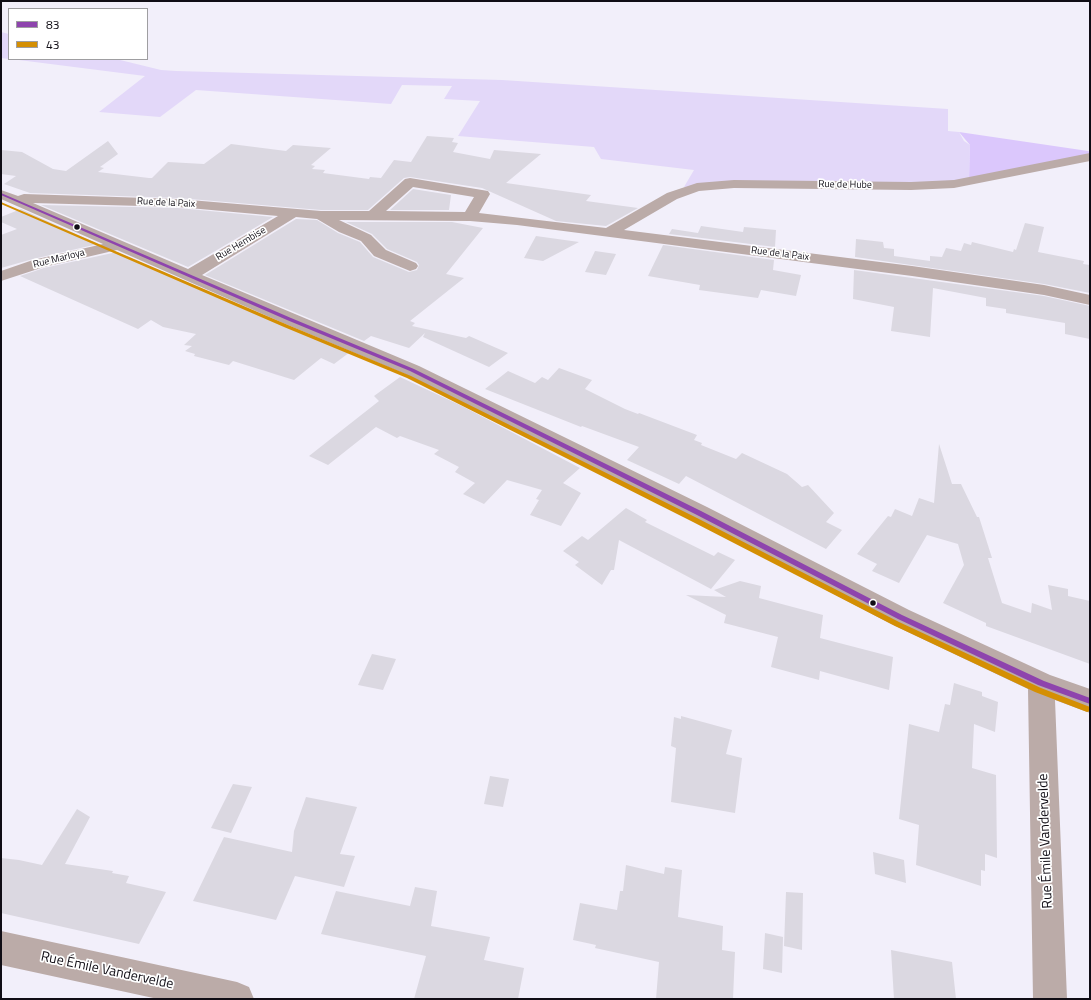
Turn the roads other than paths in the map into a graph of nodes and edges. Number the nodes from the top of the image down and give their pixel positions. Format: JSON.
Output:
{"nodes":[{"id":1,"x":1090,"y":157,"type":"edge"},
{"id":2,"x":4,"y":196,"type":"edge"},
{"id":3,"x":293,"y":213,"type":"junction"},
{"id":4,"x":374,"y":215,"type":"junction"},
{"id":5,"x":321,"y":216,"type":"junction"},
{"id":6,"x":470,"y":217,"type":"junction"},
{"id":7,"x":610,"y":232,"type":"junction"},
{"id":8,"x":118,"y":245,"type":"junction"},
{"id":9,"x":410,"y":266,"type":"dead end"},
{"id":10,"x":1,"y":276,"type":"edge"},
{"id":11,"x":189,"y":276,"type":"junction"},
{"id":12,"x":1090,"y":300,"type":"edge"},
{"id":13,"x":1041,"y":683,"type":"junction"},
{"id":14,"x":1090,"y":701,"type":"edge"},
{"id":15,"x":1,"y":948,"type":"edge"},
{"id":16,"x":237,"y":999,"type":"edge"},
{"id":17,"x":1050,"y":999,"type":"edge"}],
"edges":[{"from":1,"to":7,"type":"street","name":"Rue de Hube"},
{"from":2,"to":3,"type":"street","name":"Rue de la Paix"},
{"from":2,"to":8,"type":"street"},
{"from":3,"to":5,"type":"street","name":"Rue de la Paix"},
{"from":3,"to":11,"type":"street","name":"Rue Hembise"},
{"from":4,"to":5,"type":"street","name":"Rue de la Paix"},
{"from":4,"to":6,"type":"street","name":"Rue de la Paix"},
{"from":4,"to":6,"type":"street"},
{"from":5,"to":9,"type":"street","name":"Rue de la Paix"},
{"from":6,"to":7,"type":"street","name":"Rue de la Paix"},
{"from":7,"to":12,"type":"street","name":"Rue de la Paix"},
{"from":8,"to":10,"type":"street","name":"Rue Marloya"},
{"from":8,"to":11,"type":"street"},
{"from":11,"to":13,"type":"street"},
{"from":13,"to":14,"type":"street"},
{"from":13,"to":17,"type":"street","name":"Rue Émile Vandervelde"},
{"from":15,"to":16,"type":"street","name":"Rue Émile Vandervelde"}]}
